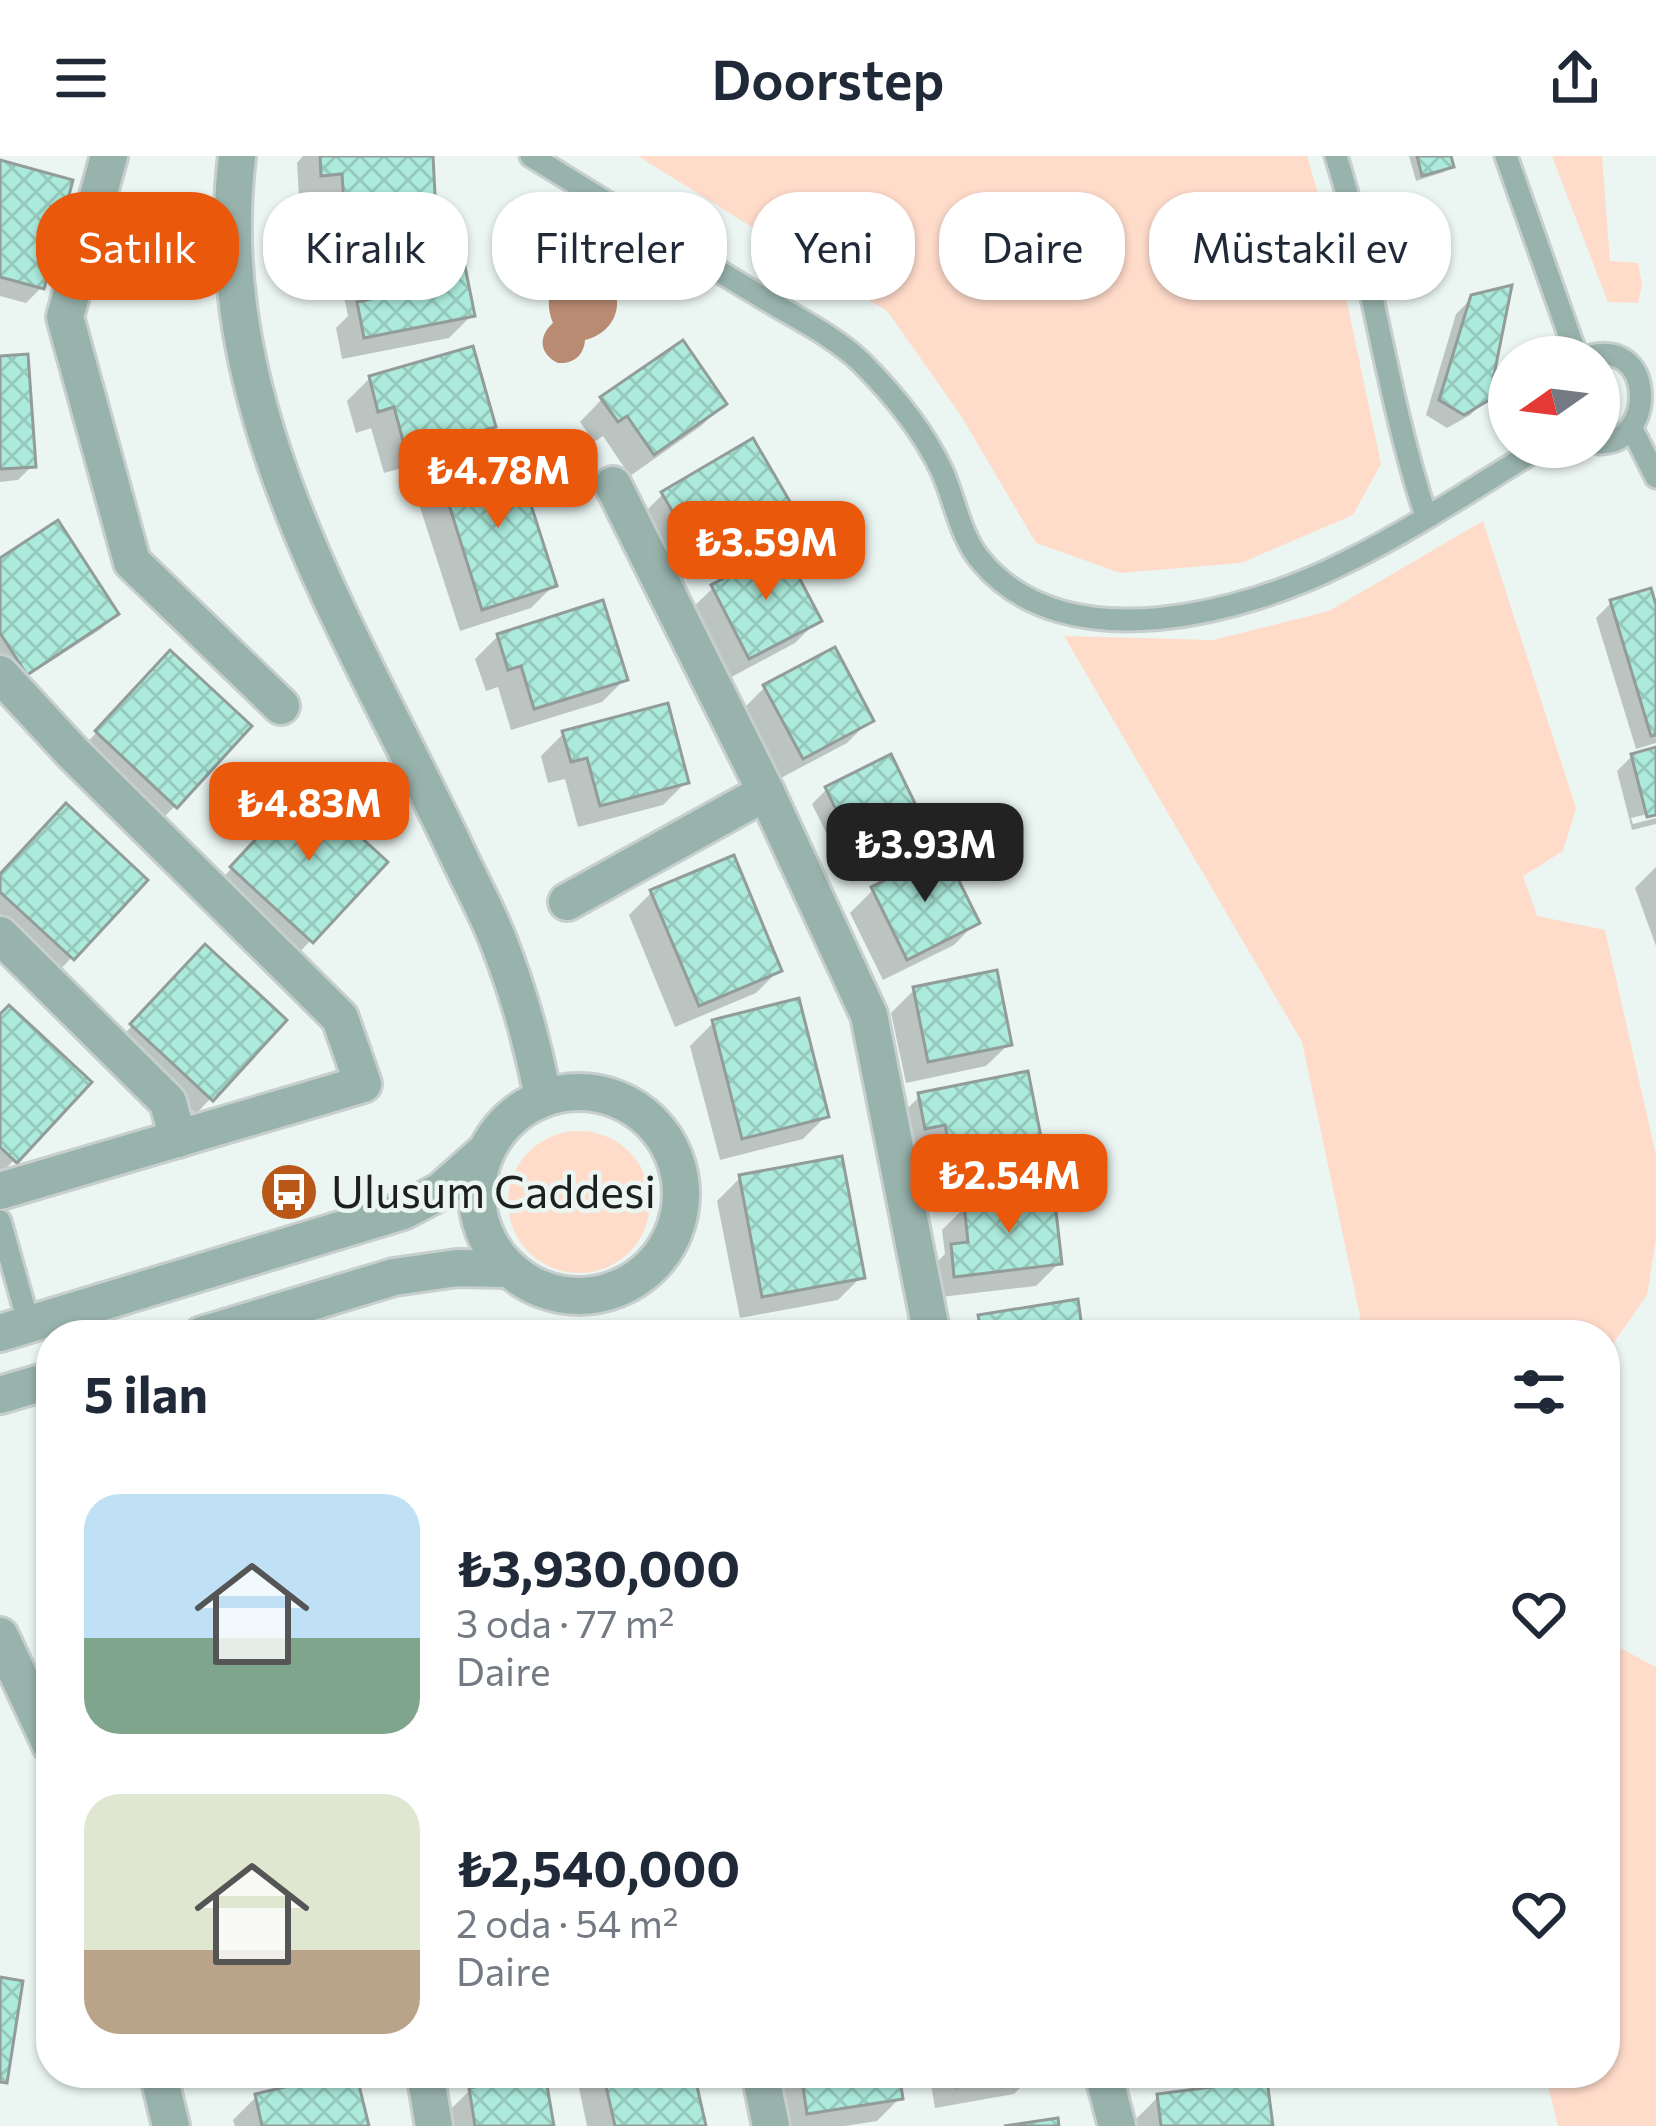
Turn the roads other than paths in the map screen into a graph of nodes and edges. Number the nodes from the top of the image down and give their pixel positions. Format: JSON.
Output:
{"nodes":[{"id":1,"x":109,"y":156,"type":"edge"},
{"id":2,"x":237,"y":156,"type":"edge"},
{"id":3,"x":531,"y":156,"type":"edge"},
{"id":4,"x":1336,"y":156,"type":"edge"},
{"id":5,"x":1506,"y":156,"type":"edge"},
{"id":6,"x":1570,"y":336,"type":"edge"},
{"id":7,"x":1620,"y":356,"type":"edge"},
{"id":8,"x":1650,"y":369,"type":"edge"},
{"id":9,"x":1634,"y":433,"type":"junction"},
{"id":10,"x":1620,"y":439,"type":"edge"},
{"id":11,"x":1506,"y":468,"type":"edge"},
{"id":12,"x":1656,"y":477,"type":"edge"},
{"id":13,"x":613,"y":485,"type":"dead end"},
{"id":14,"x":1426,"y":516,"type":"junction"},
{"id":15,"x":0,"y":674,"type":"edge"},
{"id":16,"x":281,"y":706,"type":"dead end"},
{"id":17,"x":766,"y":792,"type":"junction"},
{"id":18,"x":567,"y":902,"type":"dead end"},
{"id":19,"x":0,"y":935,"type":"edge"},
{"id":20,"x":544,"y":1097,"type":"junction"},
{"id":21,"x":178,"y":1139,"type":"junction"},
{"id":22,"x":488,"y":1148,"type":"junction"},
{"id":23,"x":0,"y":1191,"type":"edge"},
{"id":24,"x":0,"y":1222,"type":"edge"},
{"id":25,"x":509,"y":1269,"type":"junction"},
{"id":26,"x":44,"y":1320,"type":"edge"},
{"id":27,"x":252,"y":1320,"type":"edge"},
{"id":28,"x":929,"y":1320,"type":"edge"},
{"id":29,"x":14,"y":1329,"type":"edge"},
{"id":30,"x":36,"y":1385,"type":"edge"},
{"id":31,"x":0,"y":1396,"type":"edge"},
{"id":32,"x":0,"y":1636,"type":"edge"},
{"id":33,"x":36,"y":1713,"type":"edge"},
{"id":34,"x":162,"y":2088,"type":"edge"},
{"id":35,"x":427,"y":2088,"type":"edge"},
{"id":36,"x":763,"y":2088,"type":"edge"},
{"id":37,"x":1107,"y":2088,"type":"edge"},
{"id":38,"x":171,"y":2126,"type":"edge"},
{"id":39,"x":434,"y":2126,"type":"edge"},
{"id":40,"x":771,"y":2126,"type":"edge"},
{"id":41,"x":1117,"y":2126,"type":"edge"}],
"edges":[{"from":1,"to":16,"type":"street"},
{"from":2,"to":20,"type":"street"},
{"from":3,"to":14,"type":"lane"},
{"from":4,"to":14,"type":"lane"},
{"from":5,"to":6,"type":"lane"},
{"from":7,"to":8,"type":"lane"},
{"from":8,"to":9,"type":"lane"},
{"from":9,"to":10,"type":"lane"},
{"from":9,"to":12,"type":"lane"},
{"from":11,"to":14,"type":"lane"},
{"from":13,"to":17,"type":"street"},
{"from":15,"to":21,"type":"street"},
{"from":17,"to":18,"type":"street"},
{"from":17,"to":28,"type":"street"},
{"from":19,"to":21,"type":"street"},
{"from":20,"to":22,"type":"street"},
{"from":20,"to":25,"type":"street"},
{"from":21,"to":23,"type":"street"},
{"from":22,"to":25,"type":"street"},
{"from":22,"to":26,"type":"street"},
{"from":24,"to":29,"type":"lane"},
{"from":25,"to":27,"type":"street"},
{"from":30,"to":31,"type":"street"},
{"from":32,"to":33,"type":"street"},
{"from":34,"to":38,"type":"street"},
{"from":35,"to":39,"type":"street"},
{"from":36,"to":40,"type":"street"},
{"from":37,"to":41,"type":"street"}]}
